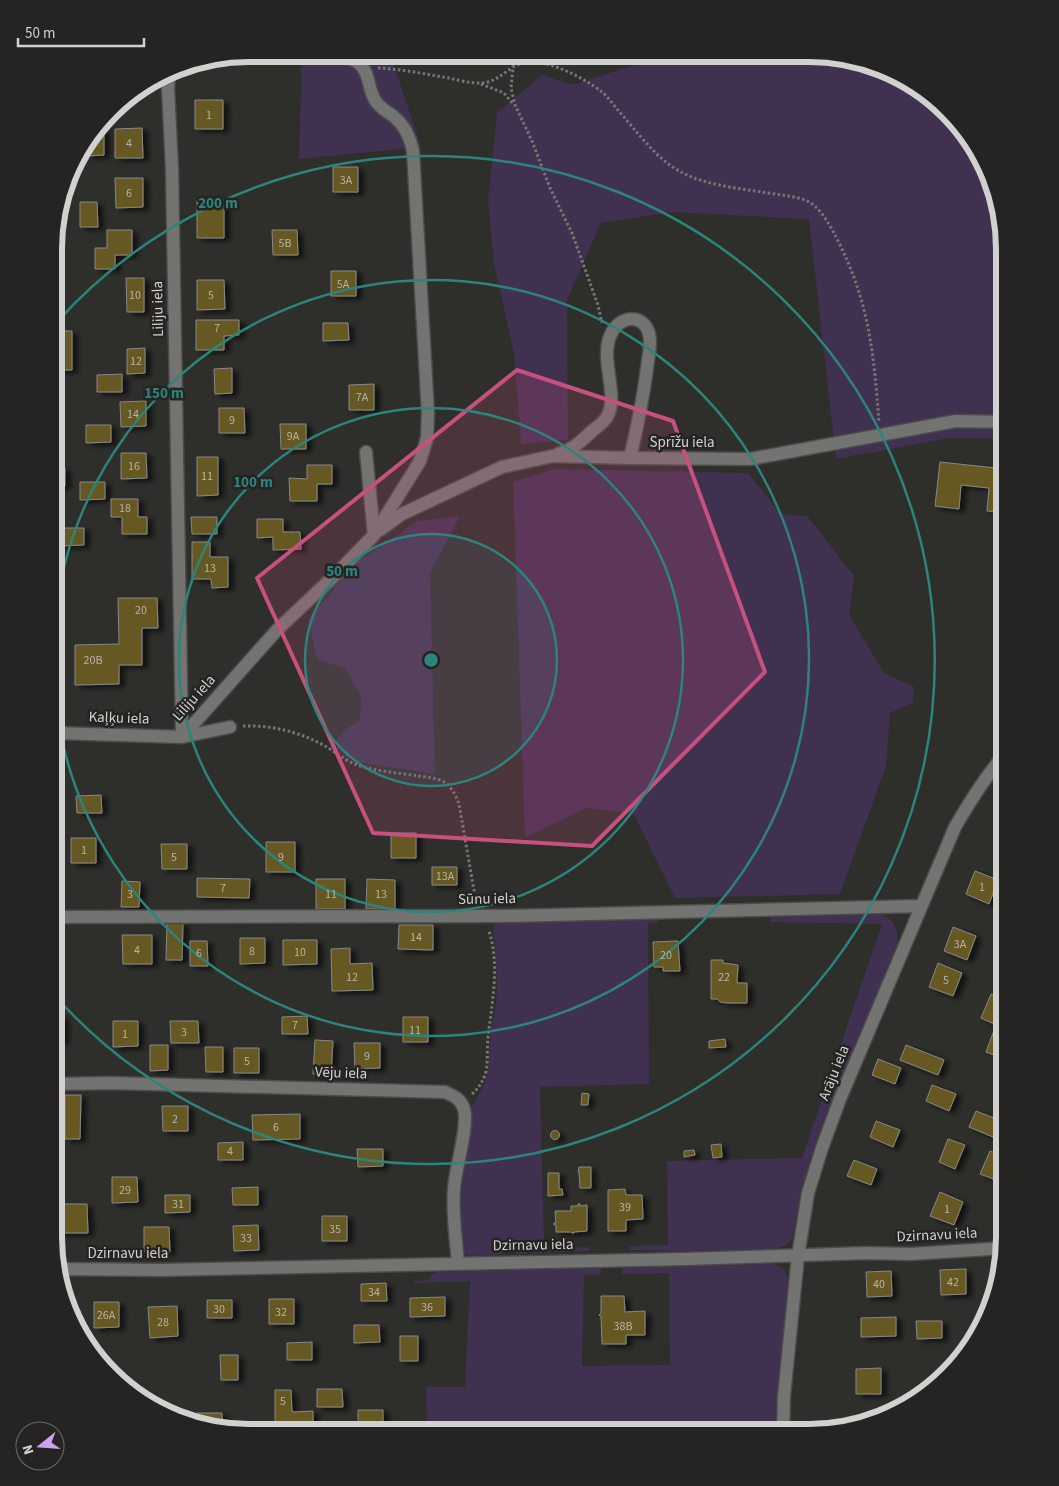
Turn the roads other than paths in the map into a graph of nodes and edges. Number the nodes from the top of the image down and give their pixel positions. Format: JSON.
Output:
{"nodes":[{"id":1,"x":357,"y":62,"type":"edge"},
{"id":2,"x":168,"y":81,"type":"edge"},
{"id":3,"x":996,"y":422,"type":"edge"},
{"id":4,"x":366,"y":452,"type":"dead end"},
{"id":5,"x":554,"y":456,"type":"junction"},
{"id":6,"x":630,"y":458,"type":"junction"},
{"id":7,"x":374,"y":535,"type":"junction"},
{"id":8,"x":230,"y":727,"type":"road end"},
{"id":9,"x":62,"y":733,"type":"edge"},
{"id":10,"x":182,"y":737,"type":"junction"},
{"id":11,"x":996,"y":766,"type":"edge"},
{"id":12,"x":921,"y":906,"type":"junction"},
{"id":13,"x":62,"y":917,"type":"edge"},
{"id":14,"x":62,"y":1084,"type":"edge"},
{"id":15,"x":996,"y":1248,"type":"edge"},
{"id":16,"x":798,"y":1256,"type":"junction"},
{"id":17,"x":458,"y":1263,"type":"junction"},
{"id":18,"x":65,"y":1269,"type":"edge"},
{"id":19,"x":783,"y":1424,"type":"edge"}],
"edges":[{"from":1,"to":7,"type":"street","name":"Liliju iela"},
{"from":2,"to":10,"type":"street","name":"Liliju iela"},
{"from":3,"to":6,"type":"street","name":"Sprīžu iela"},
{"from":4,"to":7,"type":"street"},
{"from":5,"to":6,"type":"street","name":"Sprīžu iela"},
{"from":5,"to":6,"type":"street"},
{"from":5,"to":7,"type":"street","name":"Sprīžu iela"},
{"from":7,"to":10,"type":"street","name":"Liliju iela"},
{"from":8,"to":10,"type":"street","name":"Kaļķu iela"},
{"from":9,"to":10,"type":"street","name":"Kaļķu iela"},
{"from":11,"to":12,"type":"street","name":"Arāju iela"},
{"from":12,"to":13,"type":"street","name":"Sūnu iela"},
{"from":12,"to":16,"type":"street","name":"Arāju iela"},
{"from":14,"to":17,"type":"street","name":"Vēju iela"},
{"from":15,"to":16,"type":"street","name":"Dzirnavu iela"},
{"from":16,"to":17,"type":"street","name":"Dzirnavu iela"},
{"from":16,"to":19,"type":"street","name":"Arāju iela"},
{"from":17,"to":18,"type":"street","name":"Dzirnavu iela"}]}
